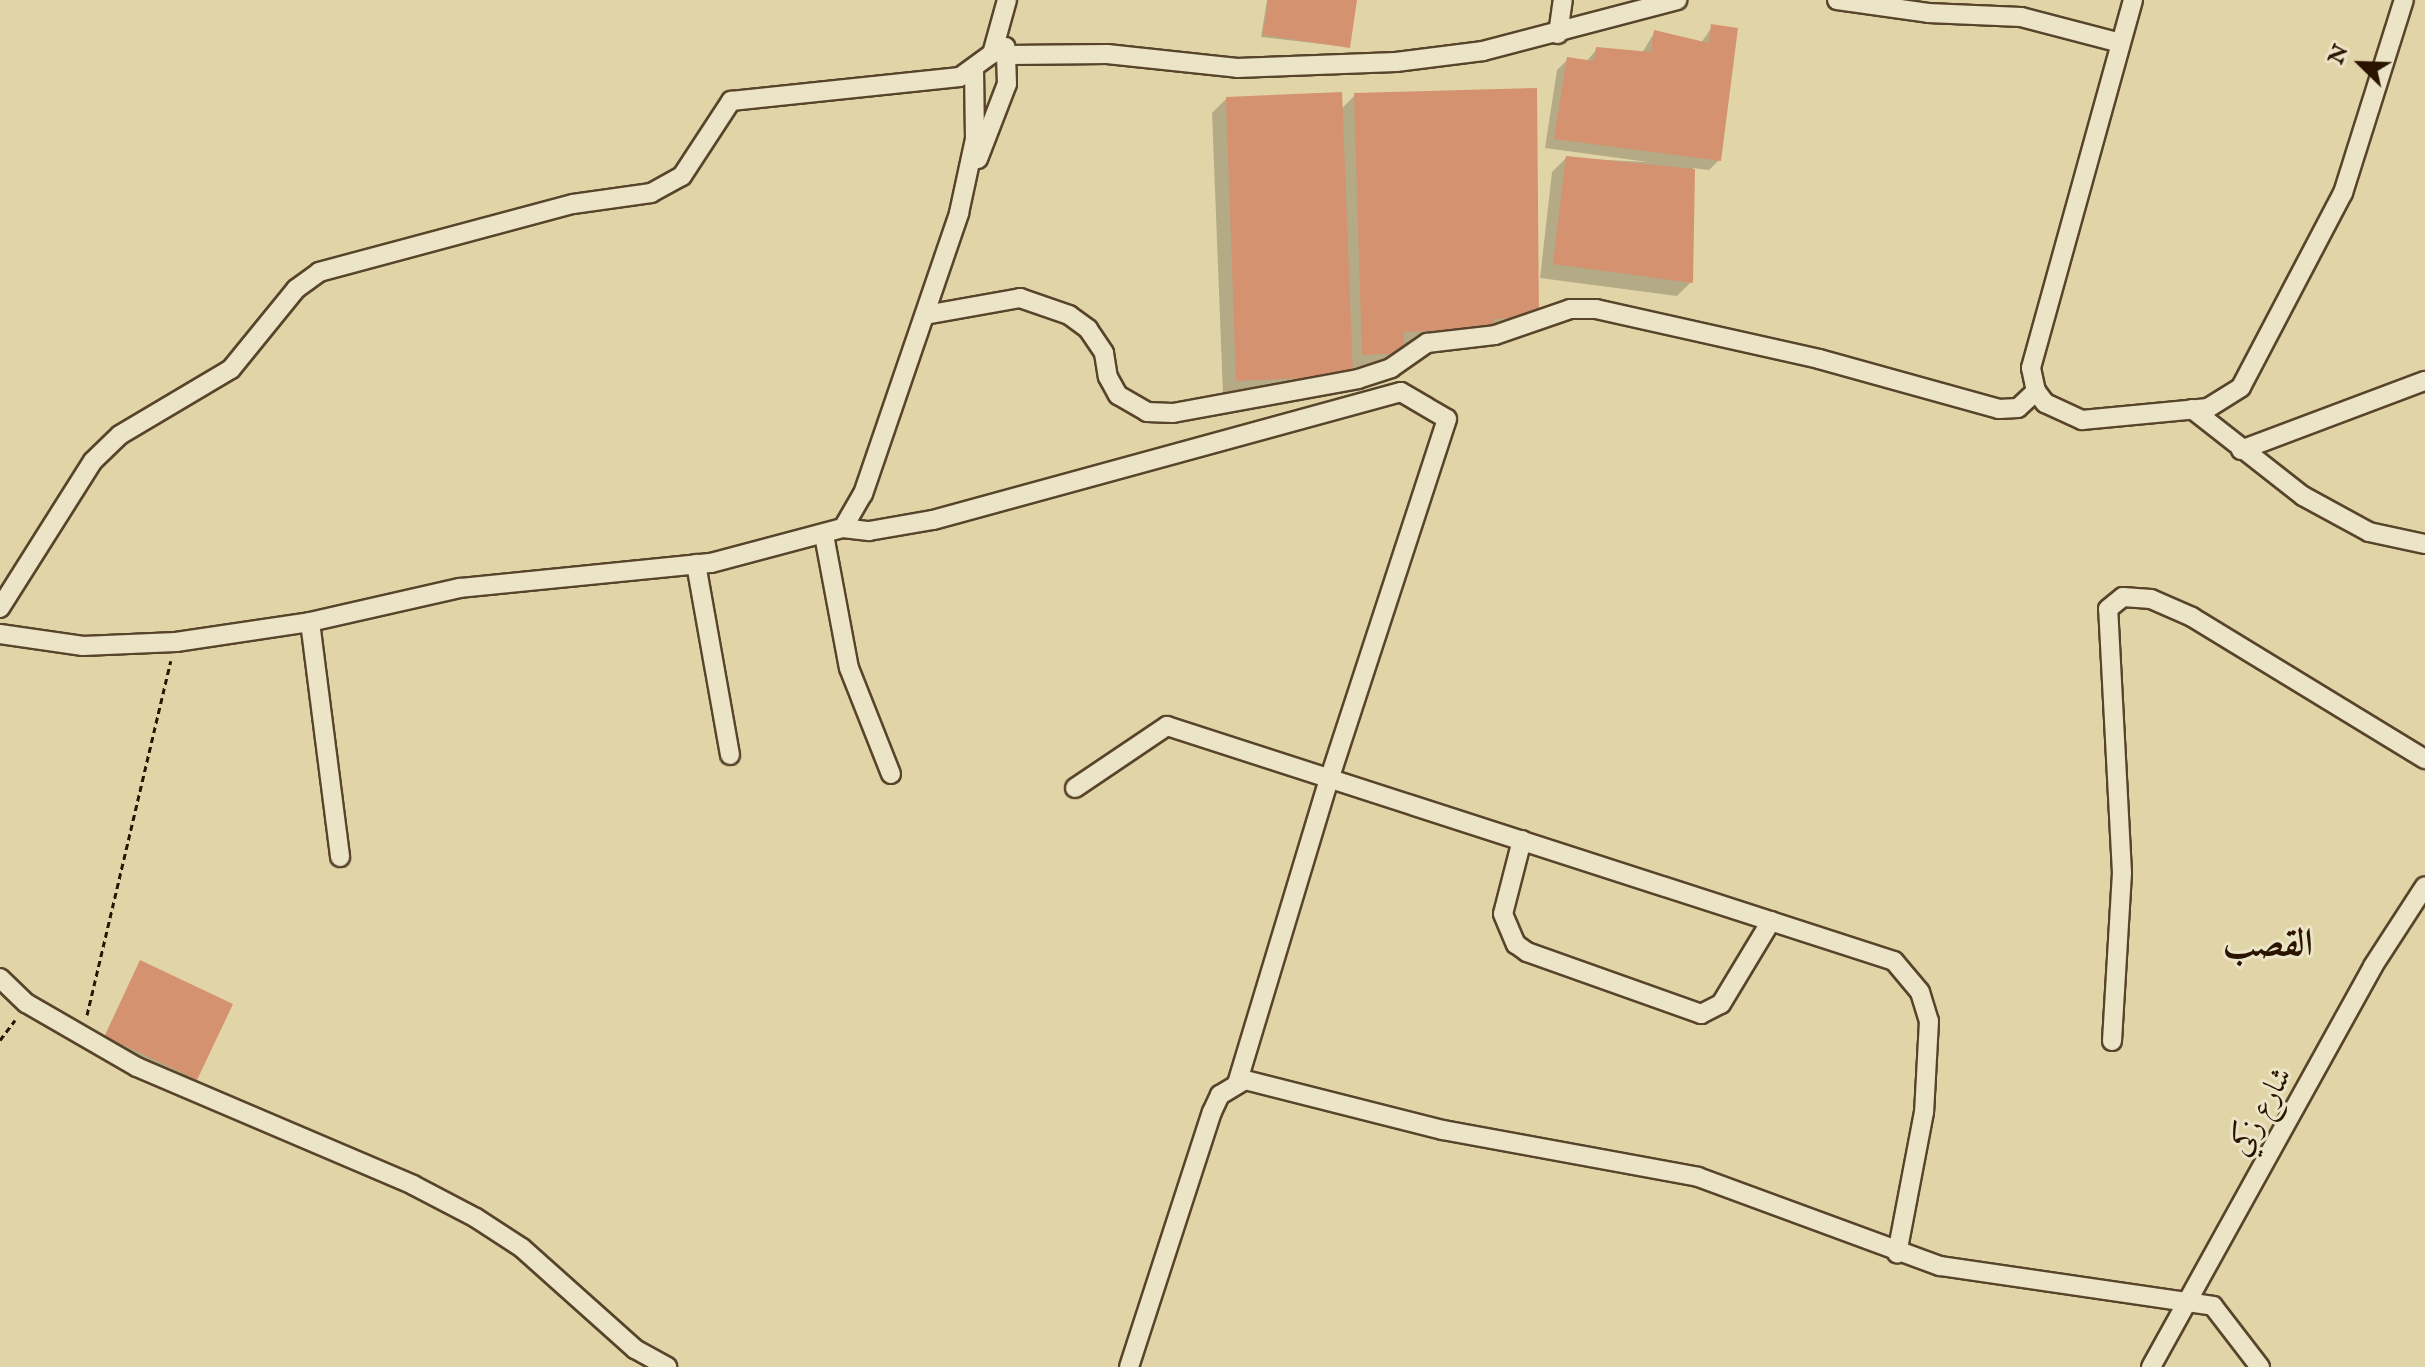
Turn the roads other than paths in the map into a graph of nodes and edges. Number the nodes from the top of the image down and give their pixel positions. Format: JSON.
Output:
{"nodes":[{"id":1,"x":1007,"y":0,"type":"edge"},
{"id":2,"x":1563,"y":0,"type":"edge"},
{"id":3,"x":1677,"y":0,"type":"edge"},
{"id":4,"x":1837,"y":0,"type":"edge"},
{"id":5,"x":2133,"y":0,"type":"edge"},
{"id":6,"x":2404,"y":0,"type":"edge"},
{"id":7,"x":1001,"y":28,"type":"junction"},
{"id":8,"x":1558,"y":34,"type":"junction"},
{"id":9,"x":2117,"y":42,"type":"junction"},
{"id":10,"x":1008,"y":55,"type":"junction"},
{"id":11,"x":974,"y":70,"type":"junction"},
{"id":12,"x":969,"y":175,"type":"junction"},
{"id":13,"x":925,"y":315,"type":"junction"},
{"id":14,"x":2425,"y":381,"type":"edge"},
{"id":15,"x":2036,"y":391,"type":"junction"},
{"id":16,"x":2192,"y":409,"type":"junction"},
{"id":17,"x":2241,"y":450,"type":"junction"},
{"id":18,"x":843,"y":528,"type":"junction"},
{"id":19,"x":824,"y":535,"type":"junction"},
{"id":20,"x":2425,"y":544,"type":"edge"},
{"id":21,"x":696,"y":564,"type":"junction"},
{"id":22,"x":0,"y":608,"type":"edge"},
{"id":23,"x":310,"y":622,"type":"junction"},
{"id":24,"x":0,"y":634,"type":"edge"},
{"id":25,"x":730,"y":755,"type":"dead end"},
{"id":26,"x":2425,"y":759,"type":"edge"},
{"id":27,"x":891,"y":774,"type":"dead end"},
{"id":28,"x":1329,"y":779,"type":"junction"},
{"id":29,"x":1075,"y":788,"type":"dead end"},
{"id":30,"x":1522,"y":840,"type":"junction"},
{"id":31,"x":340,"y":857,"type":"dead end"},
{"id":32,"x":2425,"y":886,"type":"edge"},
{"id":33,"x":1771,"y":921,"type":"junction"},
{"id":34,"x":0,"y":978,"type":"edge"},
{"id":35,"x":2112,"y":1041,"type":"dead end"},
{"id":36,"x":1237,"y":1083,"type":"junction"},
{"id":37,"x":1897,"y":1253,"type":"junction"},
{"id":38,"x":2191,"y":1301,"type":"junction"},
{"id":39,"x":667,"y":1367,"type":"edge"},
{"id":40,"x":1129,"y":1367,"type":"edge"},
{"id":41,"x":2151,"y":1367,"type":"edge"},
{"id":42,"x":2260,"y":1367,"type":"edge"}],
"edges":[{"from":1,"to":7,"type":"street"},
{"from":2,"to":8,"type":"street"},
{"from":3,"to":8,"type":"street"},
{"from":4,"to":9,"type":"street"},
{"from":5,"to":9,"type":"street"},
{"from":6,"to":16,"type":"street"},
{"from":7,"to":10,"type":"street"},
{"from":7,"to":11,"type":"street"},
{"from":8,"to":10,"type":"street"},
{"from":9,"to":15,"type":"street"},
{"from":10,"to":12,"type":"street"},
{"from":11,"to":12,"type":"street"},
{"from":11,"to":22,"type":"street"},
{"from":12,"to":13,"type":"street"},
{"from":13,"to":15,"type":"street"},
{"from":13,"to":18,"type":"street"},
{"from":14,"to":17,"type":"street"},
{"from":15,"to":16,"type":"street"},
{"from":16,"to":17,"type":"street"},
{"from":17,"to":20,"type":"street"},
{"from":18,"to":19,"type":"street"},
{"from":18,"to":28,"type":"street"},
{"from":19,"to":21,"type":"street"},
{"from":19,"to":27,"type":"street"},
{"from":21,"to":23,"type":"street"},
{"from":21,"to":25,"type":"street"},
{"from":23,"to":24,"type":"street"},
{"from":23,"to":31,"type":"street"},
{"from":26,"to":35,"type":"street"},
{"from":28,"to":29,"type":"street"},
{"from":28,"to":30,"type":"street"},
{"from":28,"to":36,"type":"street"},
{"from":30,"to":33,"type":"street"},
{"from":30,"to":33,"type":"street"},
{"from":32,"to":38,"type":"street","name":"شارع زكي"},
{"from":33,"to":37,"type":"street"},
{"from":34,"to":39,"type":"street"},
{"from":36,"to":37,"type":"street"},
{"from":36,"to":40,"type":"street"},
{"from":37,"to":38,"type":"street"},
{"from":38,"to":41,"type":"street","name":"شارع زكي"},
{"from":38,"to":42,"type":"street"}]}
